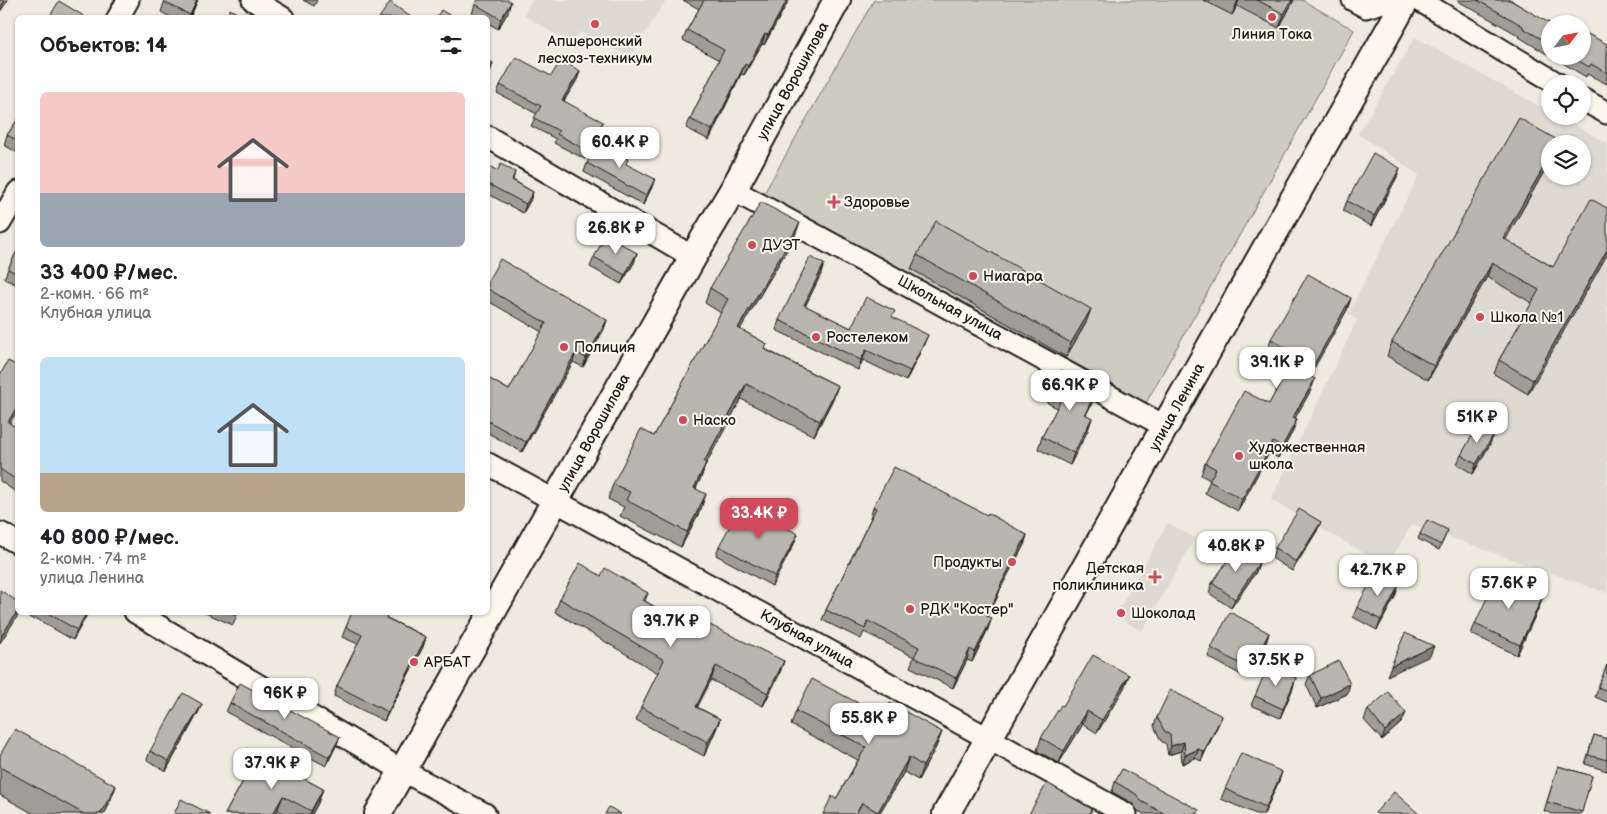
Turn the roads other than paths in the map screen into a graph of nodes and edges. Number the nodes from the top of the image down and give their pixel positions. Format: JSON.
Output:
{"nodes":[{"id":1,"x":128,"y":0,"type":"edge"},
{"id":2,"x":253,"y":0,"type":"edge"},
{"id":3,"x":837,"y":0,"type":"edge"},
{"id":4,"x":1353,"y":0,"type":"edge"},
{"id":5,"x":1390,"y":0,"type":"edge"},
{"id":6,"x":1406,"y":0,"type":"edge"},
{"id":7,"x":1419,"y":0,"type":"edge"},
{"id":8,"x":120,"y":15,"type":"edge"},
{"id":9,"x":278,"y":15,"type":"edge"},
{"id":10,"x":1543,"y":75,"type":"edge"},
{"id":11,"x":1591,"y":104,"type":"edge"},
{"id":12,"x":1607,"y":113,"type":"edge"},
{"id":13,"x":490,"y":138,"type":"edge"},
{"id":14,"x":733,"y":190,"type":"junction"},
{"id":15,"x":12,"y":199,"type":"edge"},
{"id":16,"x":0,"y":223,"type":"edge"},
{"id":17,"x":693,"y":257,"type":"junction"},
{"id":18,"x":1166,"y":426,"type":"junction"},
{"id":19,"x":490,"y":465,"type":"edge"},
{"id":20,"x":556,"y":501,"type":"junction"},
{"id":21,"x":0,"y":533,"type":"edge"},
{"id":22,"x":15,"y":541,"type":"edge"},
{"id":23,"x":140,"y":615,"type":"edge"},
{"id":24,"x":989,"y":738,"type":"junction"},
{"id":25,"x":403,"y":771,"type":"junction"},
{"id":26,"x":378,"y":814,"type":"edge"},
{"id":27,"x":485,"y":814,"type":"edge"},
{"id":28,"x":946,"y":814,"type":"edge"},
{"id":29,"x":1126,"y":814,"type":"edge"}],
"edges":[{"from":1,"to":8,"type":"street"},
{"from":2,"to":9,"type":"street"},
{"from":3,"to":14,"type":"main road","name":"улица Ворошилова"},
{"from":4,"to":5,"type":"street"},
{"from":6,"to":18,"type":"main road","name":"улица Ленина"},
{"from":7,"to":10,"type":"street"},
{"from":11,"to":12,"type":"street"},
{"from":13,"to":17,"type":"street"},
{"from":14,"to":17,"type":"main road","name":"улица Ворошилова"},
{"from":14,"to":18,"type":"street","name":"Школьная улица"},
{"from":15,"to":16,"type":"street"},
{"from":17,"to":20,"type":"main road","name":"улица Ворошилова"},
{"from":18,"to":24,"type":"main road","name":"улица Ленина"},
{"from":19,"to":20,"type":"street","name":"Клубная улица"},
{"from":20,"to":24,"type":"street","name":"Клубная улица"},
{"from":20,"to":25,"type":"main road","name":"улица Ворошилова"},
{"from":21,"to":22,"type":"street"},
{"from":23,"to":25,"type":"street"},
{"from":24,"to":28,"type":"main road","name":"улица Ленина"},
{"from":24,"to":29,"type":"street","name":"Клубная улица"},
{"from":25,"to":26,"type":"main road","name":"улица Ворошилова"},
{"from":25,"to":27,"type":"street"}]}
